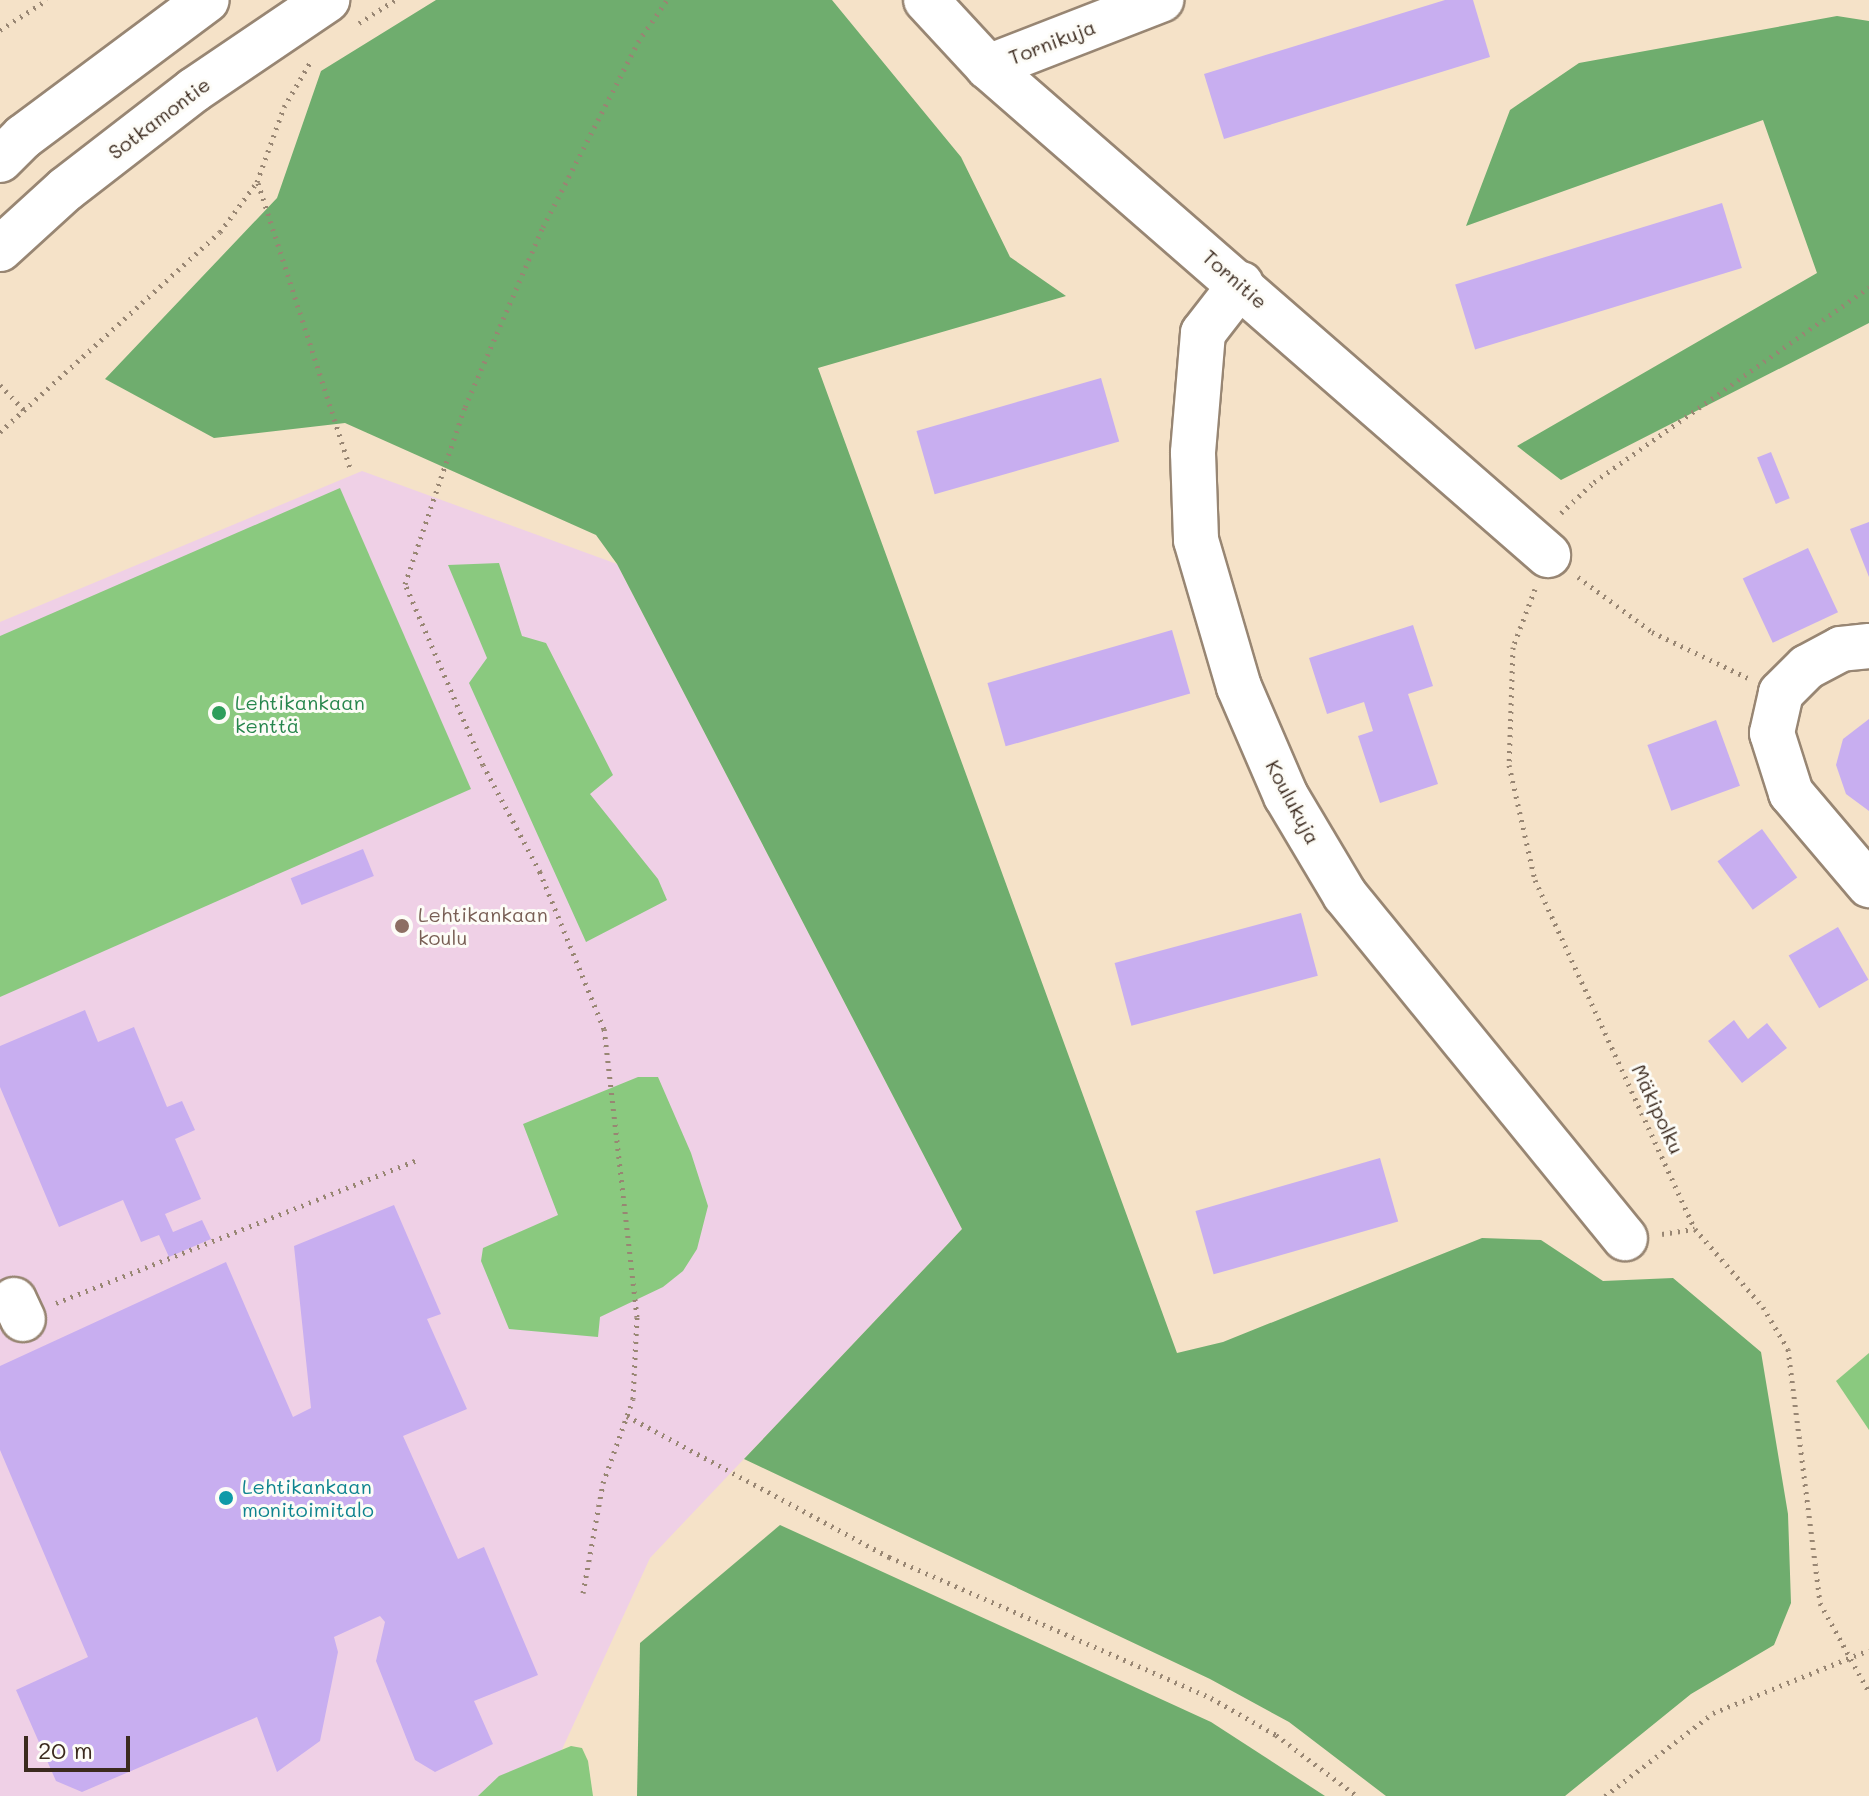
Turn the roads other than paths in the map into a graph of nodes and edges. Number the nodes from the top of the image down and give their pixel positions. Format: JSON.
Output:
{"nodes":[{"id":1,"x":207,"y":0,"type":"edge"},
{"id":2,"x":926,"y":0,"type":"edge"},
{"id":3,"x":1161,"y":0,"type":"edge"},
{"id":4,"x":342,"y":12,"type":"edge"},
{"id":5,"x":988,"y":67,"type":"junction"},
{"id":6,"x":0,"y":160,"type":"edge"},
{"id":7,"x":0,"y":249,"type":"edge"},
{"id":8,"x":1241,"y":284,"type":"junction"},
{"id":9,"x":1540,"y":548,"type":"road end"},
{"id":10,"x":1869,"y":646,"type":"edge"},
{"id":11,"x":1869,"y":885,"type":"edge"},
{"id":12,"x":1625,"y":1238,"type":"dead end"}],
"edges":[{"from":1,"to":6,"type":"main road"},
{"from":2,"to":5,"type":"main road","name":"Tornitie"},
{"from":3,"to":5,"type":"main road","name":"Tornikuja"},
{"from":4,"to":7,"type":"main road","name":"Sotkamontie"},
{"from":5,"to":8,"type":"main road","name":"Tornitie"},
{"from":8,"to":9,"type":"main road","name":"Tornitie"},
{"from":8,"to":12,"type":"main road","name":"Koulukuja"},
{"from":10,"to":11,"type":"main road"}]}
